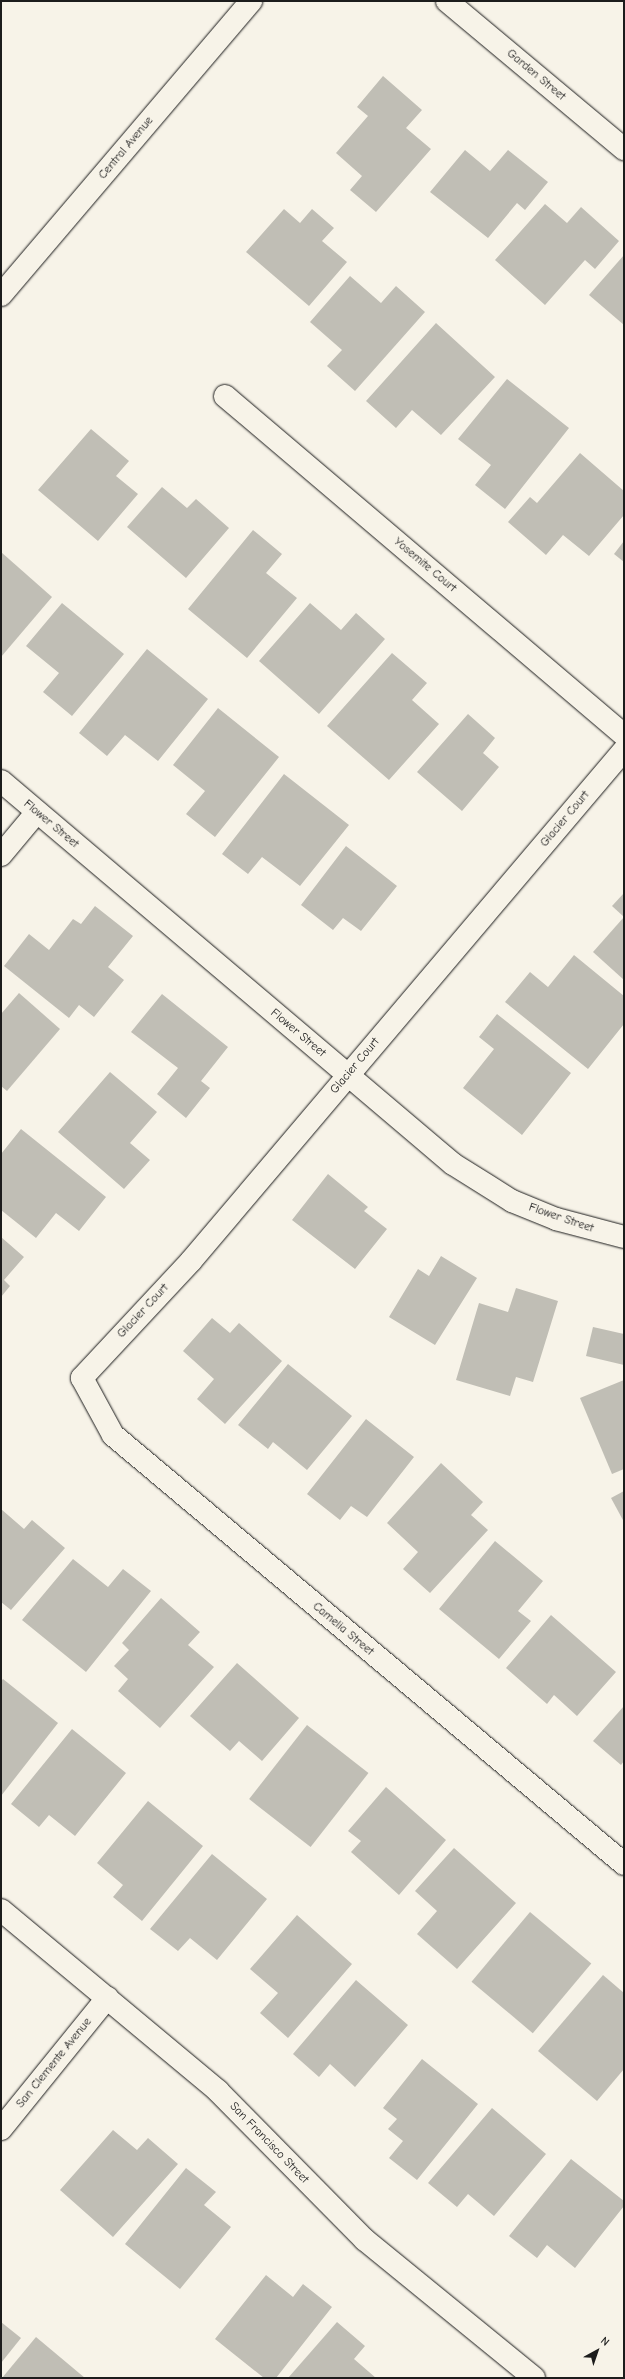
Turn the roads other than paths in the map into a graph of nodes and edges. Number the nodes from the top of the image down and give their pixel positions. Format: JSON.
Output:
{"nodes":[{"id":1,"x":251,"y":1,"type":"edge"},
{"id":2,"x":447,"y":1,"type":"edge"},
{"id":3,"x":624,"y":149,"type":"edge"},
{"id":4,"x":1,"y":295,"type":"edge"},
{"id":5,"x":225,"y":396,"type":"dead end"},
{"id":6,"x":624,"y":734,"type":"edge"},
{"id":7,"x":624,"y":750,"type":"edge"},
{"id":8,"x":1,"y":781,"type":"edge"},
{"id":9,"x":37,"y":812,"type":"junction"},
{"id":10,"x":1,"y":855,"type":"edge"},
{"id":11,"x":348,"y":1075,"type":"junction"},
{"id":12,"x":624,"y":1237,"type":"edge"},
{"id":13,"x":82,"y":1378,"type":"joint"},
{"id":14,"x":624,"y":1864,"type":"edge"},
{"id":15,"x":1,"y":1910,"type":"edge"},
{"id":16,"x":107,"y":1998,"type":"junction"},
{"id":17,"x":1,"y":2129,"type":"edge"},
{"id":18,"x":534,"y":2378,"type":"edge"}],
"edges":[{"from":1,"to":4,"type":"street","name":"Central Avenue"},
{"from":2,"to":3,"type":"street","name":"Garden Street"},
{"from":5,"to":6,"type":"street","name":"Yosemite Court"},
{"from":7,"to":11,"type":"street","name":"Glacier Court"},
{"from":8,"to":9,"type":"street","name":"Flower Street"},
{"from":9,"to":10,"type":"street"},
{"from":9,"to":11,"type":"street","name":"Flower Street"},
{"from":11,"to":12,"type":"street","name":"Flower Street"},
{"from":11,"to":13,"type":"street","name":"Glacier Court"},
{"from":13,"to":14,"type":"street","name":"Camelia Street"},
{"from":15,"to":16,"type":"street","name":"San Francisco Street"},
{"from":16,"to":17,"type":"street","name":"San Clemente Avenue"},
{"from":16,"to":18,"type":"street","name":"San Francisco Street"}]}
